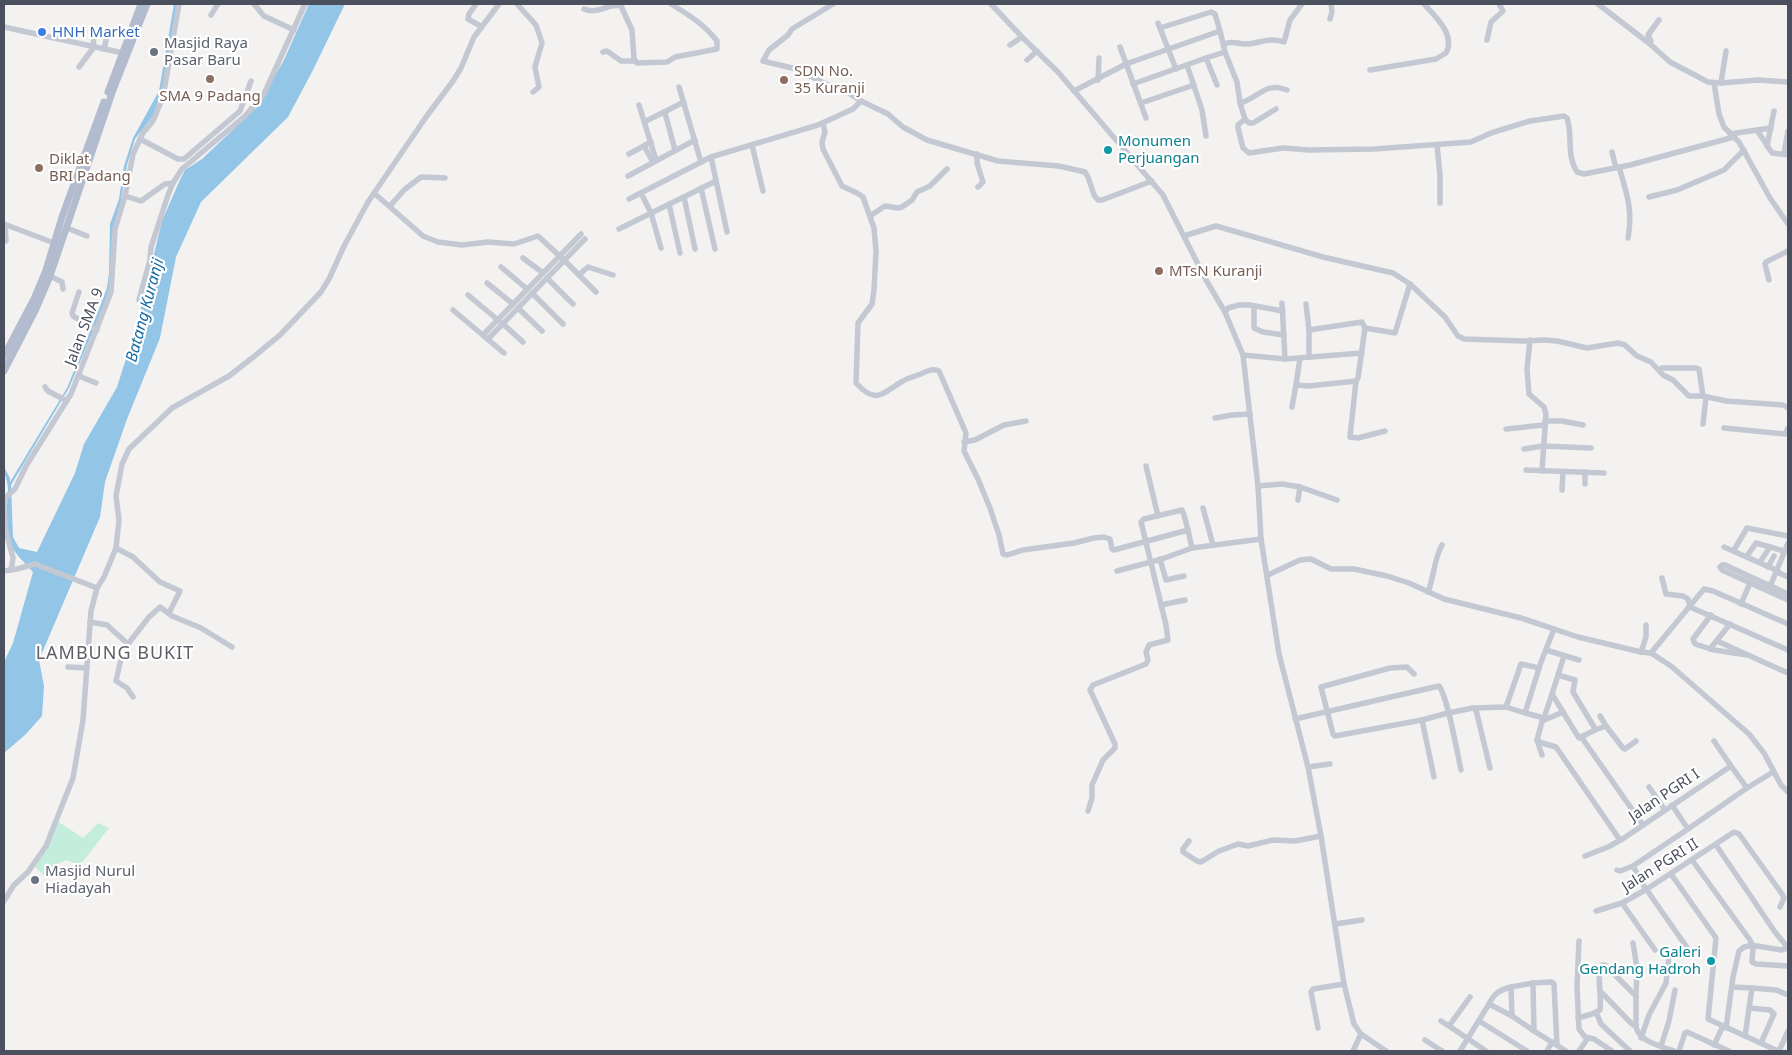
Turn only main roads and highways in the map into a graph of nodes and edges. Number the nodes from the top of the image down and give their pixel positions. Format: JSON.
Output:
{"nodes":[{"id":1,"x":141,"y":4,"type":"edge"},
{"id":2,"x":147,"y":4,"type":"edge"},
{"id":3,"x":103,"y":111,"type":"junction"},
{"id":4,"x":49,"y":272,"type":"junction"},
{"id":5,"x":4,"y":354,"type":"edge"},
{"id":6,"x":4,"y":372,"type":"edge"}],
"edges":[{"from":1,"to":3,"type":"main road"},
{"from":2,"to":3,"type":"main road"},
{"from":3,"to":4,"type":"main road"},
{"from":3,"to":4,"type":"main road"},
{"from":4,"to":5,"type":"main road"},
{"from":4,"to":6,"type":"main road"}]}
